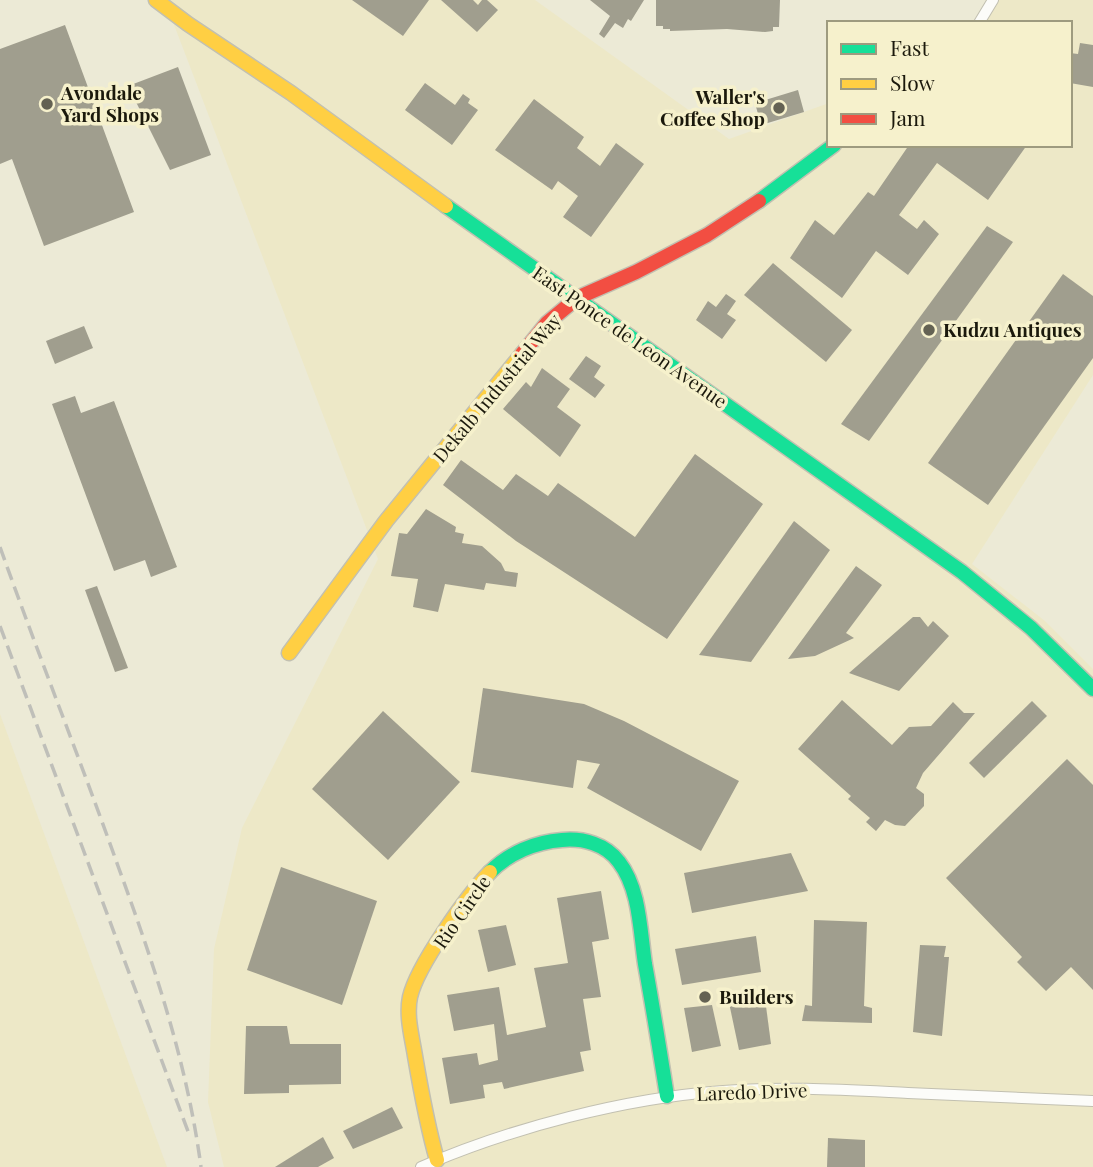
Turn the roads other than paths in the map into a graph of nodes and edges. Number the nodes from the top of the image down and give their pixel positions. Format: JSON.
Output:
{"nodes":[{"id":1,"x":156,"y":0,"type":"edge"},
{"id":2,"x":993,"y":0,"type":"edge"},
{"id":3,"x":980,"y":21,"type":"edge"},
{"id":4,"x":831,"y":147,"type":"edge"},
{"id":5,"x":577,"y":298,"type":"junction"},
{"id":6,"x":289,"y":653,"type":"dead end"},
{"id":7,"x":1093,"y":689,"type":"edge"},
{"id":8,"x":667,"y":1096,"type":"junction"},
{"id":9,"x":1093,"y":1101,"type":"edge"},
{"id":10,"x":438,"y":1160,"type":"junction"},
{"id":11,"x":421,"y":1167,"type":"edge"}],
"edges":[{"from":1,"to":5,"type":"street","name":"East Ponce de Leon Avenue"},
{"from":2,"to":3,"type":"street"},
{"from":4,"to":5,"type":"street","name":"Dekalb Industrial Way"},
{"from":5,"to":6,"type":"street","name":"Dekalb Industrial Way"},
{"from":5,"to":7,"type":"street","name":"East Ponce de Leon Avenue"},
{"from":8,"to":9,"type":"street","name":"Laredo Drive"},
{"from":8,"to":10,"type":"street","name":"Laredo Drive"},
{"from":8,"to":10,"type":"street","name":"Rio Circle"},
{"from":10,"to":11,"type":"street","name":"Laredo Drive"}]}
